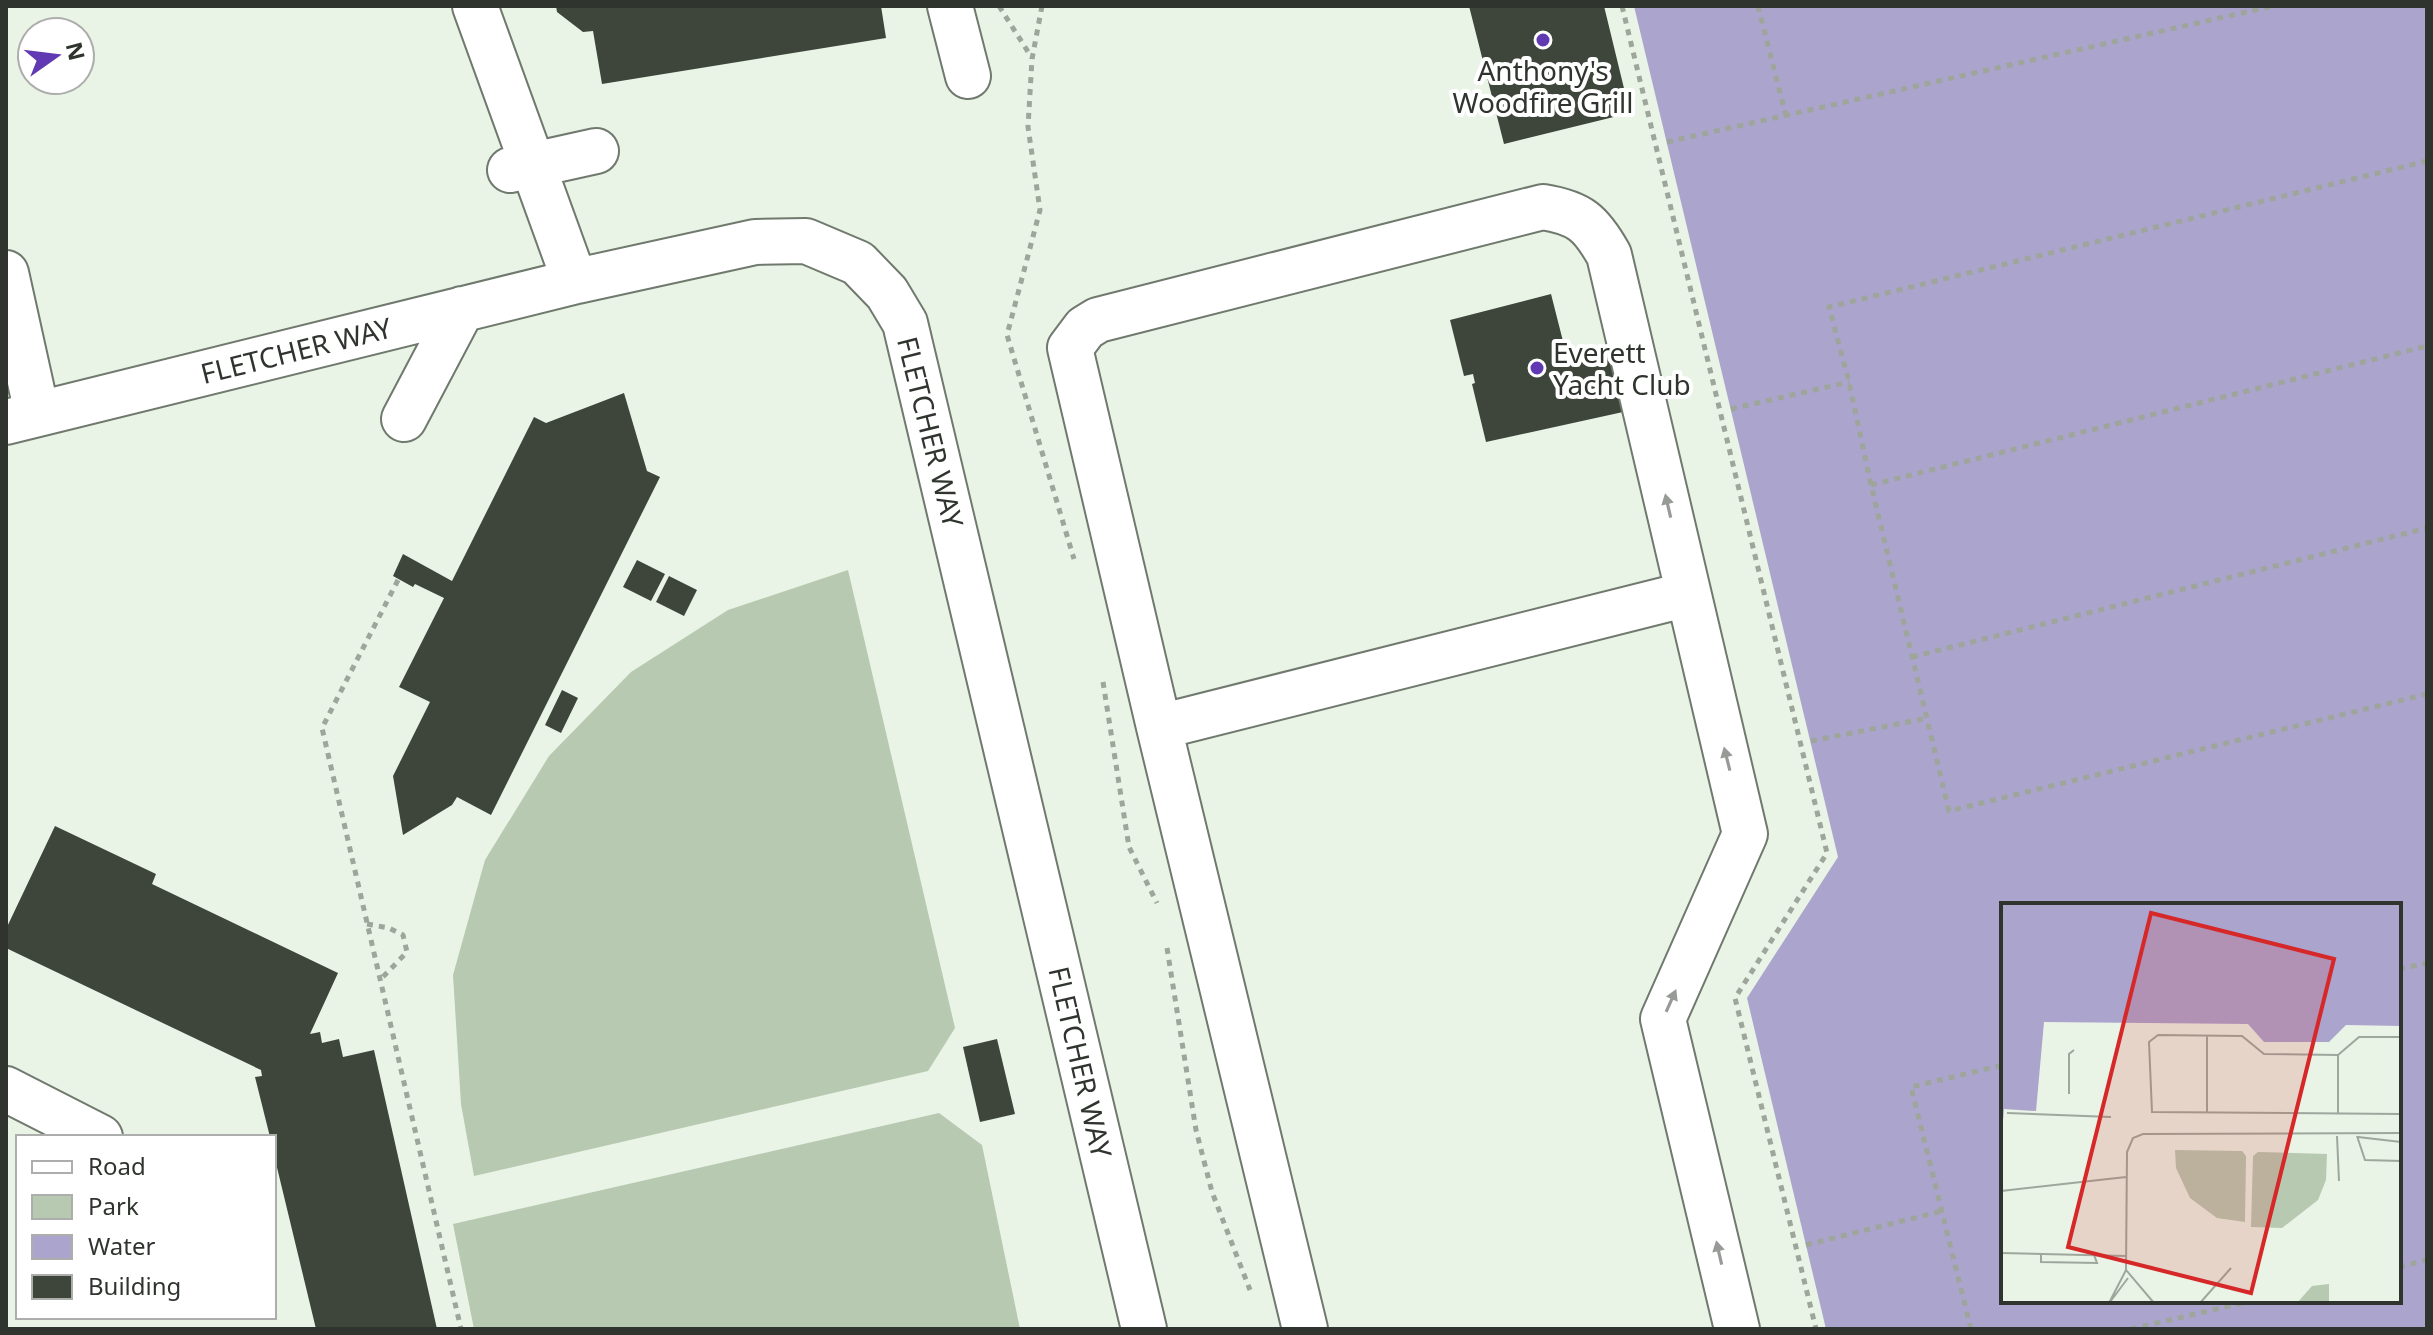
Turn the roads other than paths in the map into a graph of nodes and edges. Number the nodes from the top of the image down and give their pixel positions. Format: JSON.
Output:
{"nodes":[{"id":1,"x":475,"y":6,"type":"edge"},
{"id":2,"x":950,"y":6,"type":"edge"},
{"id":3,"x":968,"y":76,"type":"dead end"},
{"id":4,"x":596,"y":151,"type":"dead end"},
{"id":5,"x":521,"y":167,"type":"junction"},
{"id":6,"x":6,"y":273,"type":"edge"},
{"id":7,"x":577,"y":281,"type":"junction"},
{"id":8,"x":462,"y":309,"type":"junction"},
{"id":9,"x":22,"y":418,"type":"edge"},
{"id":10,"x":404,"y":419,"type":"dead end"},
{"id":11,"x":1688,"y":594,"type":"junction"},
{"id":12,"x":1159,"y":727,"type":"junction"},
{"id":13,"x":6,"y":1089,"type":"edge"},
{"id":14,"x":96,"y":1135,"type":"edge"},
{"id":15,"x":1144,"y":1329,"type":"edge"},
{"id":16,"x":1305,"y":1329,"type":"edge"},
{"id":17,"x":1737,"y":1329,"type":"edge"}],
"edges":[{"from":1,"to":5,"type":"street"},
{"from":2,"to":3,"type":"street"},
{"from":4,"to":5,"type":"street"},
{"from":5,"to":7,"type":"street"},
{"from":6,"to":9,"type":"street"},
{"from":7,"to":8,"type":"street","name":"FLETCHER WAY"},
{"from":7,"to":15,"type":"street","name":"FLETCHER WAY"},
{"from":8,"to":9,"type":"street","name":"FLETCHER WAY"},
{"from":8,"to":10,"type":"street"},
{"from":11,"to":12,"type":"street"},
{"from":11,"to":12,"type":"street","one_way":true},
{"from":17,"to":11,"type":"street","one_way":true},
{"from":12,"to":16,"type":"street"},
{"from":13,"to":14,"type":"street"}]}
